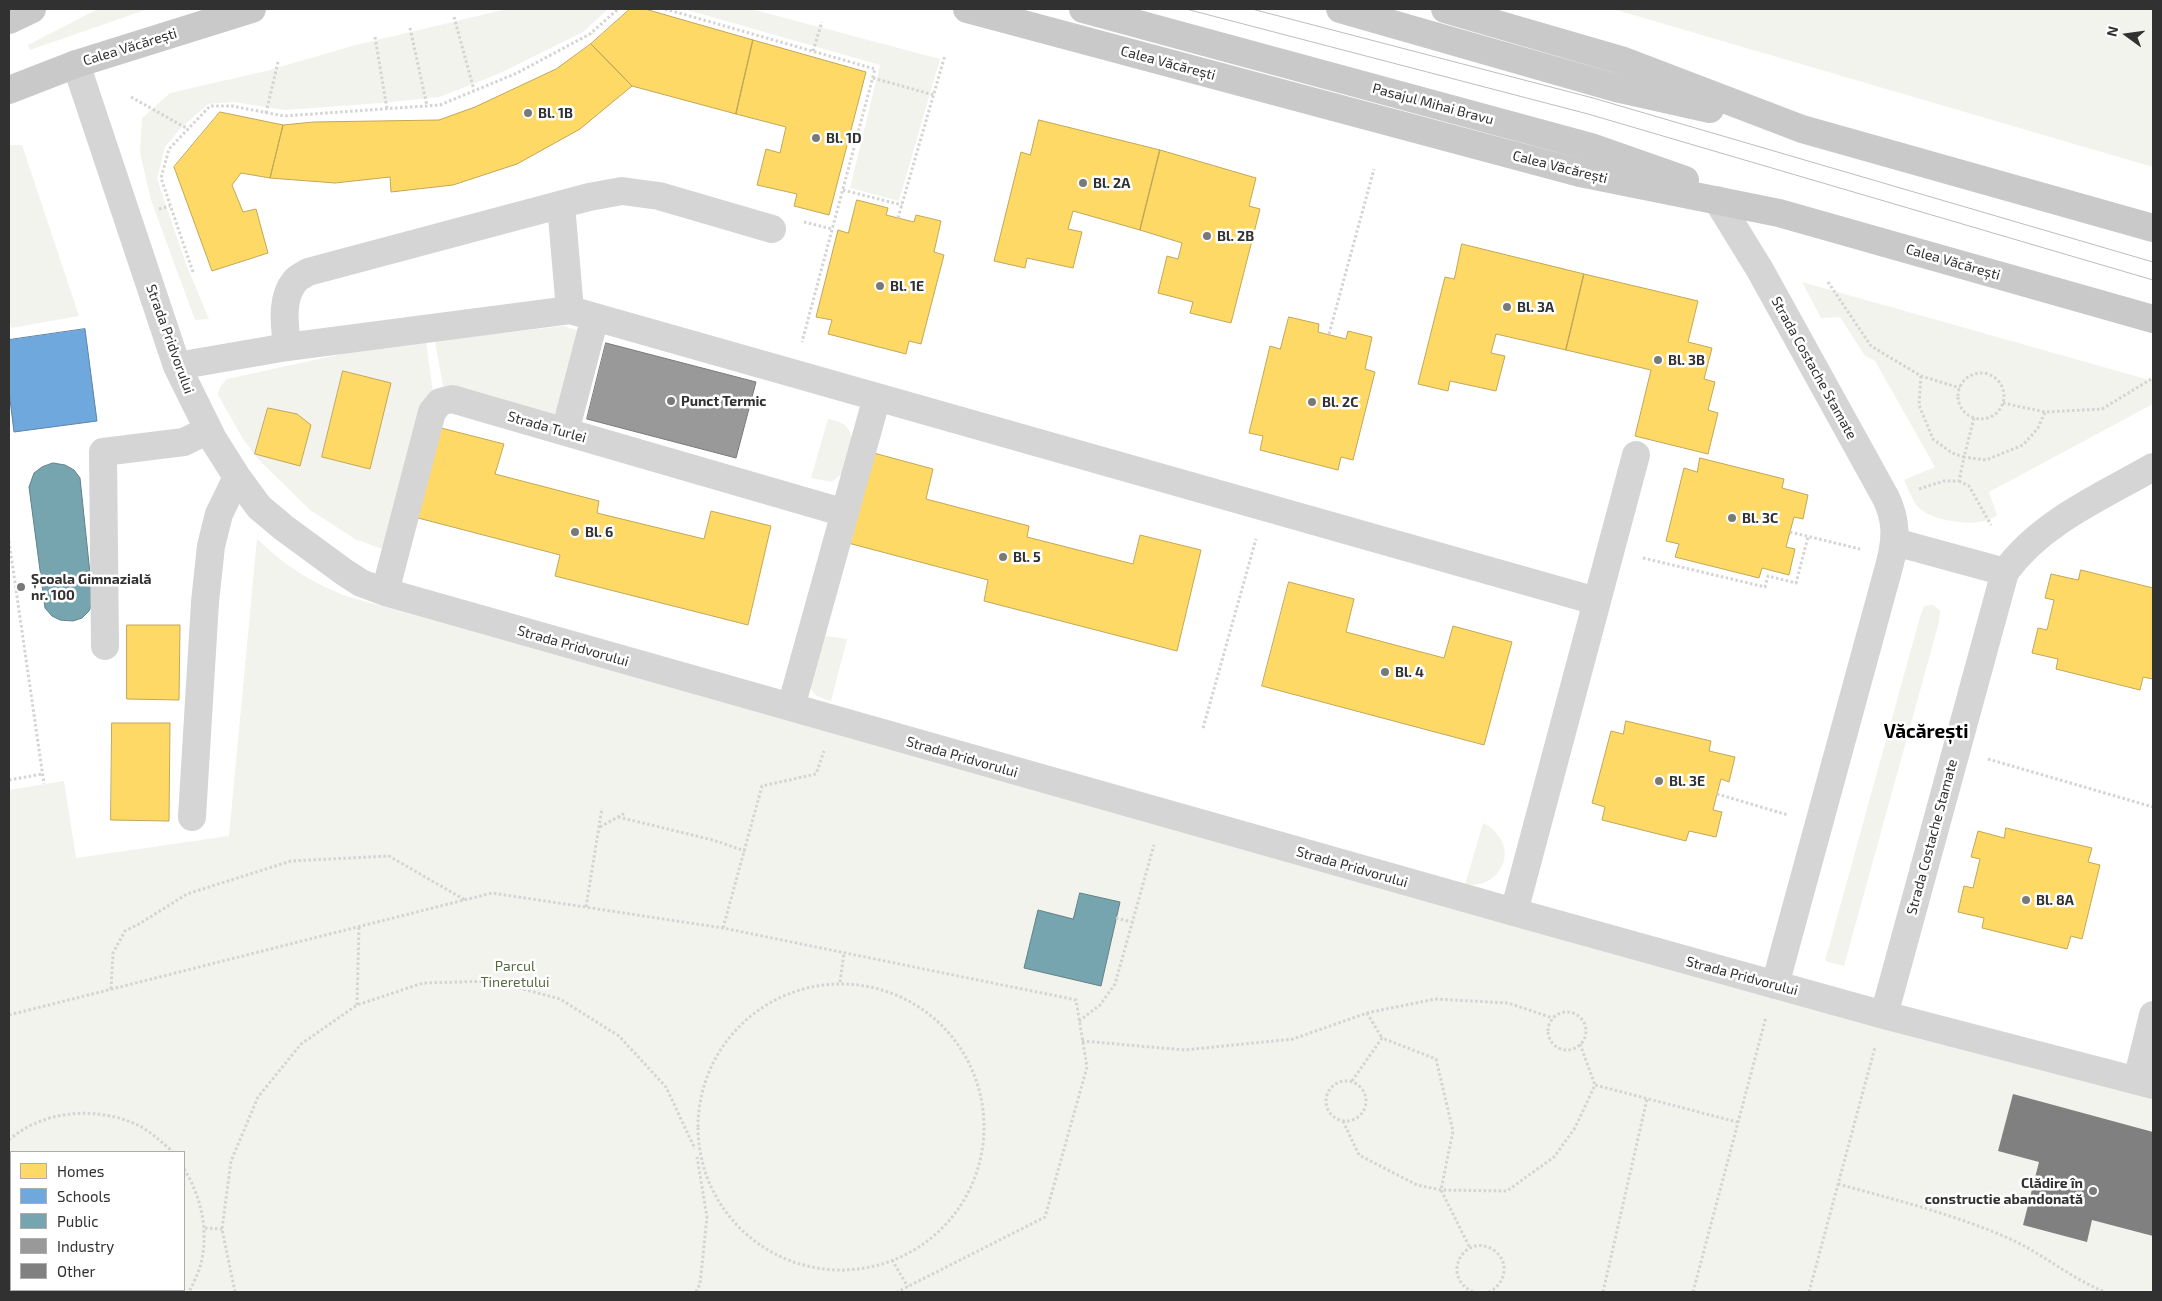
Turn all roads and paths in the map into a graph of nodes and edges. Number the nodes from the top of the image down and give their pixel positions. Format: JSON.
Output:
{"nodes":[{"id":1,"x":32,"y":9,"type":"edge"},
{"id":2,"x":252,"y":9,"type":"edge"},
{"id":3,"x":618,"y":9,"type":"edge"},
{"id":4,"x":665,"y":9,"type":"edge"},
{"id":5,"x":967,"y":9,"type":"edge"},
{"id":6,"x":1083,"y":9,"type":"edge"},
{"id":7,"x":1340,"y":9,"type":"edge"},
{"id":8,"x":1445,"y":9,"type":"edge"},
{"id":9,"x":454,"y":17,"type":"dead end"},
{"id":10,"x":9,"y":20,"type":"edge"},
{"id":11,"x":822,"y":22,"type":"dead end"},
{"id":12,"x":410,"y":28,"type":"dead end"},
{"id":13,"x":375,"y":37,"type":"dead end"},
{"id":14,"x":813,"y":51,"type":"junction"},
{"id":15,"x":945,"y":55,"type":"dead end"},
{"id":16,"x":278,"y":62,"type":"dead end"},
{"id":17,"x":76,"y":64,"type":"junction"},
{"id":18,"x":873,"y":78,"type":"junction"},
{"id":19,"x":9,"y":90,"type":"edge"},
{"id":20,"x":474,"y":90,"type":"junction"},
{"id":21,"x":934,"y":94,"type":"junction"},
{"id":22,"x":131,"y":97,"type":"dead end"},
{"id":23,"x":427,"y":106,"type":"junction"},
{"id":24,"x":387,"y":109,"type":"junction"},
{"id":25,"x":266,"y":112,"type":"junction"},
{"id":26,"x":188,"y":129,"type":"junction"},
{"id":27,"x":1802,"y":129,"type":"junction"},
{"id":28,"x":1374,"y":169,"type":"dead end"},
{"id":29,"x":843,"y":190,"type":"junction"},
{"id":30,"x":1717,"y":200,"type":"junction"},
{"id":31,"x":561,"y":205,"type":"junction"},
{"id":32,"x":902,"y":205,"type":"junction"},
{"id":33,"x":1779,"y":213,"type":"junction"},
{"id":34,"x":898,"y":218,"type":"dead end"},
{"id":35,"x":2153,"y":228,"type":"edge"},
{"id":36,"x":772,"y":229,"type":"dead end"},
{"id":37,"x":193,"y":272,"type":"dead end"},
{"id":38,"x":1828,"y":282,"type":"dead end"},
{"id":39,"x":583,"y":313,"type":"junction"},
{"id":40,"x":2153,"y":319,"type":"edge"},
{"id":41,"x":1329,"y":334,"type":"dead end"},
{"id":42,"x":287,"y":347,"type":"junction"},
{"id":43,"x":177,"y":366,"type":"junction"},
{"id":44,"x":794,"y":373,"type":"junction"},
{"id":45,"x":1921,"y":376,"type":"junction"},
{"id":46,"x":2153,"y":378,"type":"edge"},
{"id":47,"x":1960,"y":388,"type":"junction"},
{"id":48,"x":877,"y":397,"type":"junction"},
{"id":49,"x":2003,"y":403,"type":"junction"},
{"id":50,"x":2045,"y":412,"type":"junction"},
{"id":51,"x":1974,"y":418,"type":"junction"},
{"id":52,"x":208,"y":430,"type":"junction"},
{"id":53,"x":564,"y":432,"type":"junction"},
{"id":54,"x":1636,"y":455,"type":"dead end"},
{"id":55,"x":1964,"y":456,"type":"junction"},
{"id":56,"x":2153,"y":467,"type":"edge"},
{"id":57,"x":237,"y":477,"type":"junction"},
{"id":58,"x":1958,"y":481,"type":"junction"},
{"id":59,"x":1913,"y":491,"type":"dead end"},
{"id":60,"x":1265,"y":507,"type":"junction"},
{"id":61,"x":845,"y":513,"type":"junction"},
{"id":62,"x":1991,"y":525,"type":"dead end"},
{"id":63,"x":1790,"y":532,"type":"dead end"},
{"id":64,"x":1808,"y":537,"type":"junction"},
{"id":65,"x":9,"y":541,"type":"edge"},
{"id":66,"x":1896,"y":542,"type":"junction"},
{"id":67,"x":1610,"y":550,"type":"junction"},
{"id":68,"x":2005,"y":572,"type":"junction"},
{"id":69,"x":1887,"y":574,"type":"junction"},
{"id":70,"x":386,"y":592,"type":"junction"},
{"id":71,"x":1596,"y":601,"type":"junction"},
{"id":72,"x":105,"y":646,"type":"dead end"},
{"id":73,"x":790,"y":707,"type":"junction"},
{"id":74,"x":1203,"y":728,"type":"dead end"},
{"id":75,"x":825,"y":748,"type":"dead end"},
{"id":76,"x":1956,"y":750,"type":"junction"},
{"id":77,"x":42,"y":774,"type":"junction"},
{"id":78,"x":9,"y":780,"type":"edge"},
{"id":79,"x":44,"y":784,"type":"dead end"},
{"id":80,"x":1717,"y":794,"type":"dead end"},
{"id":81,"x":2153,"y":807,"type":"edge"},
{"id":82,"x":602,"y":808,"type":"dead end"},
{"id":83,"x":625,"y":813,"type":"dead end"},
{"id":84,"x":1163,"y":813,"type":"junction"},
{"id":85,"x":192,"y":817,"type":"dead end"},
{"id":86,"x":618,"y":817,"type":"junction"},
{"id":87,"x":1819,"y":824,"type":"junction"},
{"id":88,"x":600,"y":827,"type":"junction"},
{"id":89,"x":745,"y":851,"type":"junction"},
{"id":90,"x":466,"y":900,"type":"junction"},
{"id":91,"x":586,"y":907,"type":"junction"},
{"id":92,"x":1514,"y":912,"type":"junction"},
{"id":93,"x":1116,"y":918,"type":"dead end"},
{"id":94,"x":1132,"y":922,"type":"junction"},
{"id":95,"x":359,"y":927,"type":"junction"},
{"id":96,"x":723,"y":928,"type":"junction"},
{"id":97,"x":844,"y":952,"type":"junction"},
{"id":98,"x":840,"y":982,"type":"junction"},
{"id":99,"x":1774,"y":985,"type":"junction"},
{"id":100,"x":112,"y":989,"type":"junction"},
{"id":101,"x":357,"y":1005,"type":"junction"},
{"id":102,"x":1367,"y":1014,"type":"junction"},
{"id":103,"x":1884,"y":1014,"type":"junction"},
{"id":104,"x":9,"y":1015,"type":"edge"},
{"id":105,"x":2153,"y":1015,"type":"edge"},
{"id":106,"x":1553,"y":1018,"type":"junction"},
{"id":107,"x":1079,"y":1021,"type":"junction"},
{"id":108,"x":1382,"y":1038,"type":"junction"},
{"id":109,"x":1082,"y":1041,"type":"junction"},
{"id":110,"x":1580,"y":1044,"type":"junction"},
{"id":111,"x":1352,"y":1082,"type":"junction"},
{"id":112,"x":2145,"y":1083,"type":"edge"},
{"id":113,"x":1595,"y":1085,"type":"junction"},
{"id":114,"x":1646,"y":1099,"type":"junction"},
{"id":115,"x":1343,"y":1121,"type":"junction"},
{"id":116,"x":1737,"y":1122,"type":"junction"},
{"id":117,"x":9,"y":1140,"type":"edge"},
{"id":118,"x":696,"y":1150,"type":"junction"},
{"id":119,"x":172,"y":1151,"type":"edge"},
{"id":120,"x":185,"y":1170,"type":"edge"},
{"id":121,"x":1838,"y":1184,"type":"junction"},
{"id":122,"x":1441,"y":1190,"type":"junction"},
{"id":123,"x":205,"y":1228,"type":"junction"},
{"id":124,"x":222,"y":1228,"type":"junction"},
{"id":125,"x":1470,"y":1248,"type":"junction"},
{"id":126,"x":892,"y":1260,"type":"junction"},
{"id":127,"x":908,"y":1288,"type":"junction"},
{"id":128,"x":190,"y":1292,"type":"edge"},
{"id":129,"x":235,"y":1292,"type":"edge"},
{"id":130,"x":696,"y":1292,"type":"edge"},
{"id":131,"x":897,"y":1292,"type":"edge"},
{"id":132,"x":1473,"y":1292,"type":"edge"},
{"id":133,"x":1490,"y":1292,"type":"edge"},
{"id":134,"x":1603,"y":1292,"type":"edge"},
{"id":135,"x":1693,"y":1292,"type":"edge"},
{"id":136,"x":1809,"y":1292,"type":"edge"},
{"id":137,"x":2105,"y":1292,"type":"edge"}],
"edges":[{"from":1,"to":10,"type":"main road"},
{"from":2,"to":17,"type":"main road","name":"Calea Văcărești"},
{"from":3,"to":20,"type":"path"},
{"from":4,"to":14,"type":"path"},
{"from":5,"to":30,"type":"main road","name":"Calea Văcărești"},
{"from":6,"to":33,"type":"main road","name":"Pasajul Mihai Bravu"},
{"from":7,"to":27,"type":"main road"},
{"from":8,"to":27,"type":"main road"},
{"from":9,"to":20,"type":"path"},
{"from":11,"to":14,"type":"path"},
{"from":12,"to":23,"type":"path"},
{"from":13,"to":24,"type":"path"},
{"from":14,"to":18,"type":"path"},
{"from":15,"to":21,"type":"path"},
{"from":16,"to":25,"type":"path"},
{"from":17,"to":19,"type":"main road","name":"Calea Văcărești"},
{"from":17,"to":43,"type":"street","name":"Strada Pridvorului"},
{"from":18,"to":21,"type":"path"},
{"from":18,"to":29,"type":"path"},
{"from":20,"to":23,"type":"path"},
{"from":21,"to":32,"type":"path"},
{"from":22,"to":26,"type":"path"},
{"from":23,"to":24,"type":"path"},
{"from":24,"to":25,"type":"path"},
{"from":25,"to":26,"type":"path"},
{"from":26,"to":37,"type":"path"},
{"from":27,"to":35,"type":"main road"},
{"from":28,"to":41,"type":"path"},
{"from":29,"to":32,"type":"path"},
{"from":29,"to":44,"type":"path"},
{"from":30,"to":33,"type":"main road","name":"Calea Văcărești"},
{"from":30,"to":66,"type":"street","name":"Strada Costache Stamate"},
{"from":31,"to":36,"type":"street"},
{"from":31,"to":39,"type":"street"},
{"from":31,"to":42,"type":"street"},
{"from":32,"to":34,"type":"path"},
{"from":33,"to":40,"type":"main road","name":"Calea Văcărești"},
{"from":38,"to":45,"type":"path"},
{"from":39,"to":42,"type":"street"},
{"from":39,"to":44,"type":"street"},
{"from":39,"to":53,"type":"street"},
{"from":42,"to":43,"type":"street"},
{"from":43,"to":52,"type":"street","name":"Strada Pridvorului"},
{"from":44,"to":48,"type":"street"},
{"from":45,"to":47,"type":"path"},
{"from":45,"to":55,"type":"path"},
{"from":46,"to":50,"type":"path"},
{"from":47,"to":49,"type":"path"},
{"from":47,"to":51,"type":"path"},
{"from":48,"to":60,"type":"street"},
{"from":48,"to":61,"type":"street"},
{"from":49,"to":50,"type":"path"},
{"from":49,"to":51,"type":"path"},
{"from":50,"to":55,"type":"path"},
{"from":51,"to":55,"type":"path"},
{"from":52,"to":57,"type":"street","name":"Strada Pridvorului"},
{"from":52,"to":72,"type":"street"},
{"from":53,"to":61,"type":"street","name":"Strada Turlei"},
{"from":53,"to":70,"type":"street","name":"Strada Turlei"},
{"from":54,"to":67,"type":"street"},
{"from":55,"to":58,"type":"path"},
{"from":56,"to":68,"type":"street","name":"Strada Costache Stamate"},
{"from":57,"to":70,"type":"street","name":"Strada Pridvorului"},
{"from":57,"to":85,"type":"street"},
{"from":58,"to":59,"type":"path"},
{"from":58,"to":62,"type":"path"},
{"from":60,"to":71,"type":"street"},
{"from":60,"to":74,"type":"path"},
{"from":61,"to":73,"type":"street"},
{"from":63,"to":64,"type":"path"},
{"from":64,"to":67,"type":"path"},
{"from":64,"to":69,"type":"path"},
{"from":65,"to":77,"type":"path"},
{"from":66,"to":68,"type":"street"},
{"from":66,"to":69,"type":"street","name":"Strada Costache Stamate"},
{"from":67,"to":71,"type":"street"},
{"from":68,"to":76,"type":"street","name":"Strada Costache Stamate"},
{"from":69,"to":87,"type":"street","name":"Strada Costache Stamate"},
{"from":70,"to":73,"type":"street","name":"Strada Pridvorului"},
{"from":71,"to":92,"type":"street"},
{"from":73,"to":84,"type":"street","name":"Strada Pridvorului"},
{"from":75,"to":89,"type":"path"},
{"from":76,"to":81,"type":"path"},
{"from":76,"to":103,"type":"street","name":"Strada Costache Stamate"},
{"from":77,"to":78,"type":"path"},
{"from":77,"to":79,"type":"path"},
{"from":80,"to":87,"type":"path"},
{"from":82,"to":88,"type":"path"},
{"from":83,"to":86,"type":"path"},
{"from":84,"to":92,"type":"street","name":"Strada Pridvorului"},
{"from":84,"to":94,"type":"path"},
{"from":86,"to":88,"type":"path"},
{"from":86,"to":89,"type":"path"},
{"from":87,"to":99,"type":"street","name":"Strada Costache Stamate"},
{"from":88,"to":91,"type":"path"},
{"from":89,"to":96,"type":"path"},
{"from":90,"to":91,"type":"path"},
{"from":90,"to":95,"type":"path"},
{"from":90,"to":100,"type":"path"},
{"from":91,"to":96,"type":"path"},
{"from":92,"to":99,"type":"street","name":"Strada Pridvorului"},
{"from":93,"to":94,"type":"path"},
{"from":94,"to":107,"type":"path"},
{"from":95,"to":100,"type":"path"},
{"from":95,"to":101,"type":"path"},
{"from":96,"to":97,"type":"path"},
{"from":97,"to":98,"type":"path"},
{"from":97,"to":107,"type":"path"},
{"from":98,"to":118,"type":"path"},
{"from":98,"to":126,"type":"path"},
{"from":99,"to":103,"type":"street","name":"Strada Pridvorului"},
{"from":99,"to":116,"type":"path"},
{"from":100,"to":104,"type":"path"},
{"from":101,"to":118,"type":"path"},
{"from":101,"to":124,"type":"path"},
{"from":102,"to":106,"type":"path"},
{"from":102,"to":108,"type":"path"},
{"from":102,"to":109,"type":"path"},
{"from":103,"to":112,"type":"street","name":"Strada Pridvorului"},
{"from":103,"to":121,"type":"path"},
{"from":105,"to":112,"type":"street"},
{"from":106,"to":110,"type":"path"},
{"from":106,"to":110,"type":"path"},
{"from":107,"to":109,"type":"path"},
{"from":108,"to":111,"type":"path"},
{"from":108,"to":122,"type":"path"},
{"from":109,"to":127,"type":"path"},
{"from":110,"to":113,"type":"path"},
{"from":111,"to":115,"type":"path"},
{"from":111,"to":115,"type":"path"},
{"from":113,"to":114,"type":"path"},
{"from":113,"to":122,"type":"path"},
{"from":114,"to":116,"type":"path"},
{"from":114,"to":134,"type":"path"},
{"from":115,"to":122,"type":"path"},
{"from":116,"to":135,"type":"path"},
{"from":117,"to":119,"type":"path"},
{"from":118,"to":126,"type":"path"},
{"from":118,"to":130,"type":"path"},
{"from":120,"to":123,"type":"path"},
{"from":121,"to":136,"type":"path"},
{"from":121,"to":137,"type":"path"},
{"from":122,"to":125,"type":"path"},
{"from":123,"to":124,"type":"path"},
{"from":123,"to":128,"type":"path"},
{"from":124,"to":129,"type":"path"},
{"from":125,"to":132,"type":"path"},
{"from":125,"to":133,"type":"path"},
{"from":126,"to":127,"type":"path"},
{"from":127,"to":131,"type":"path"}]}
